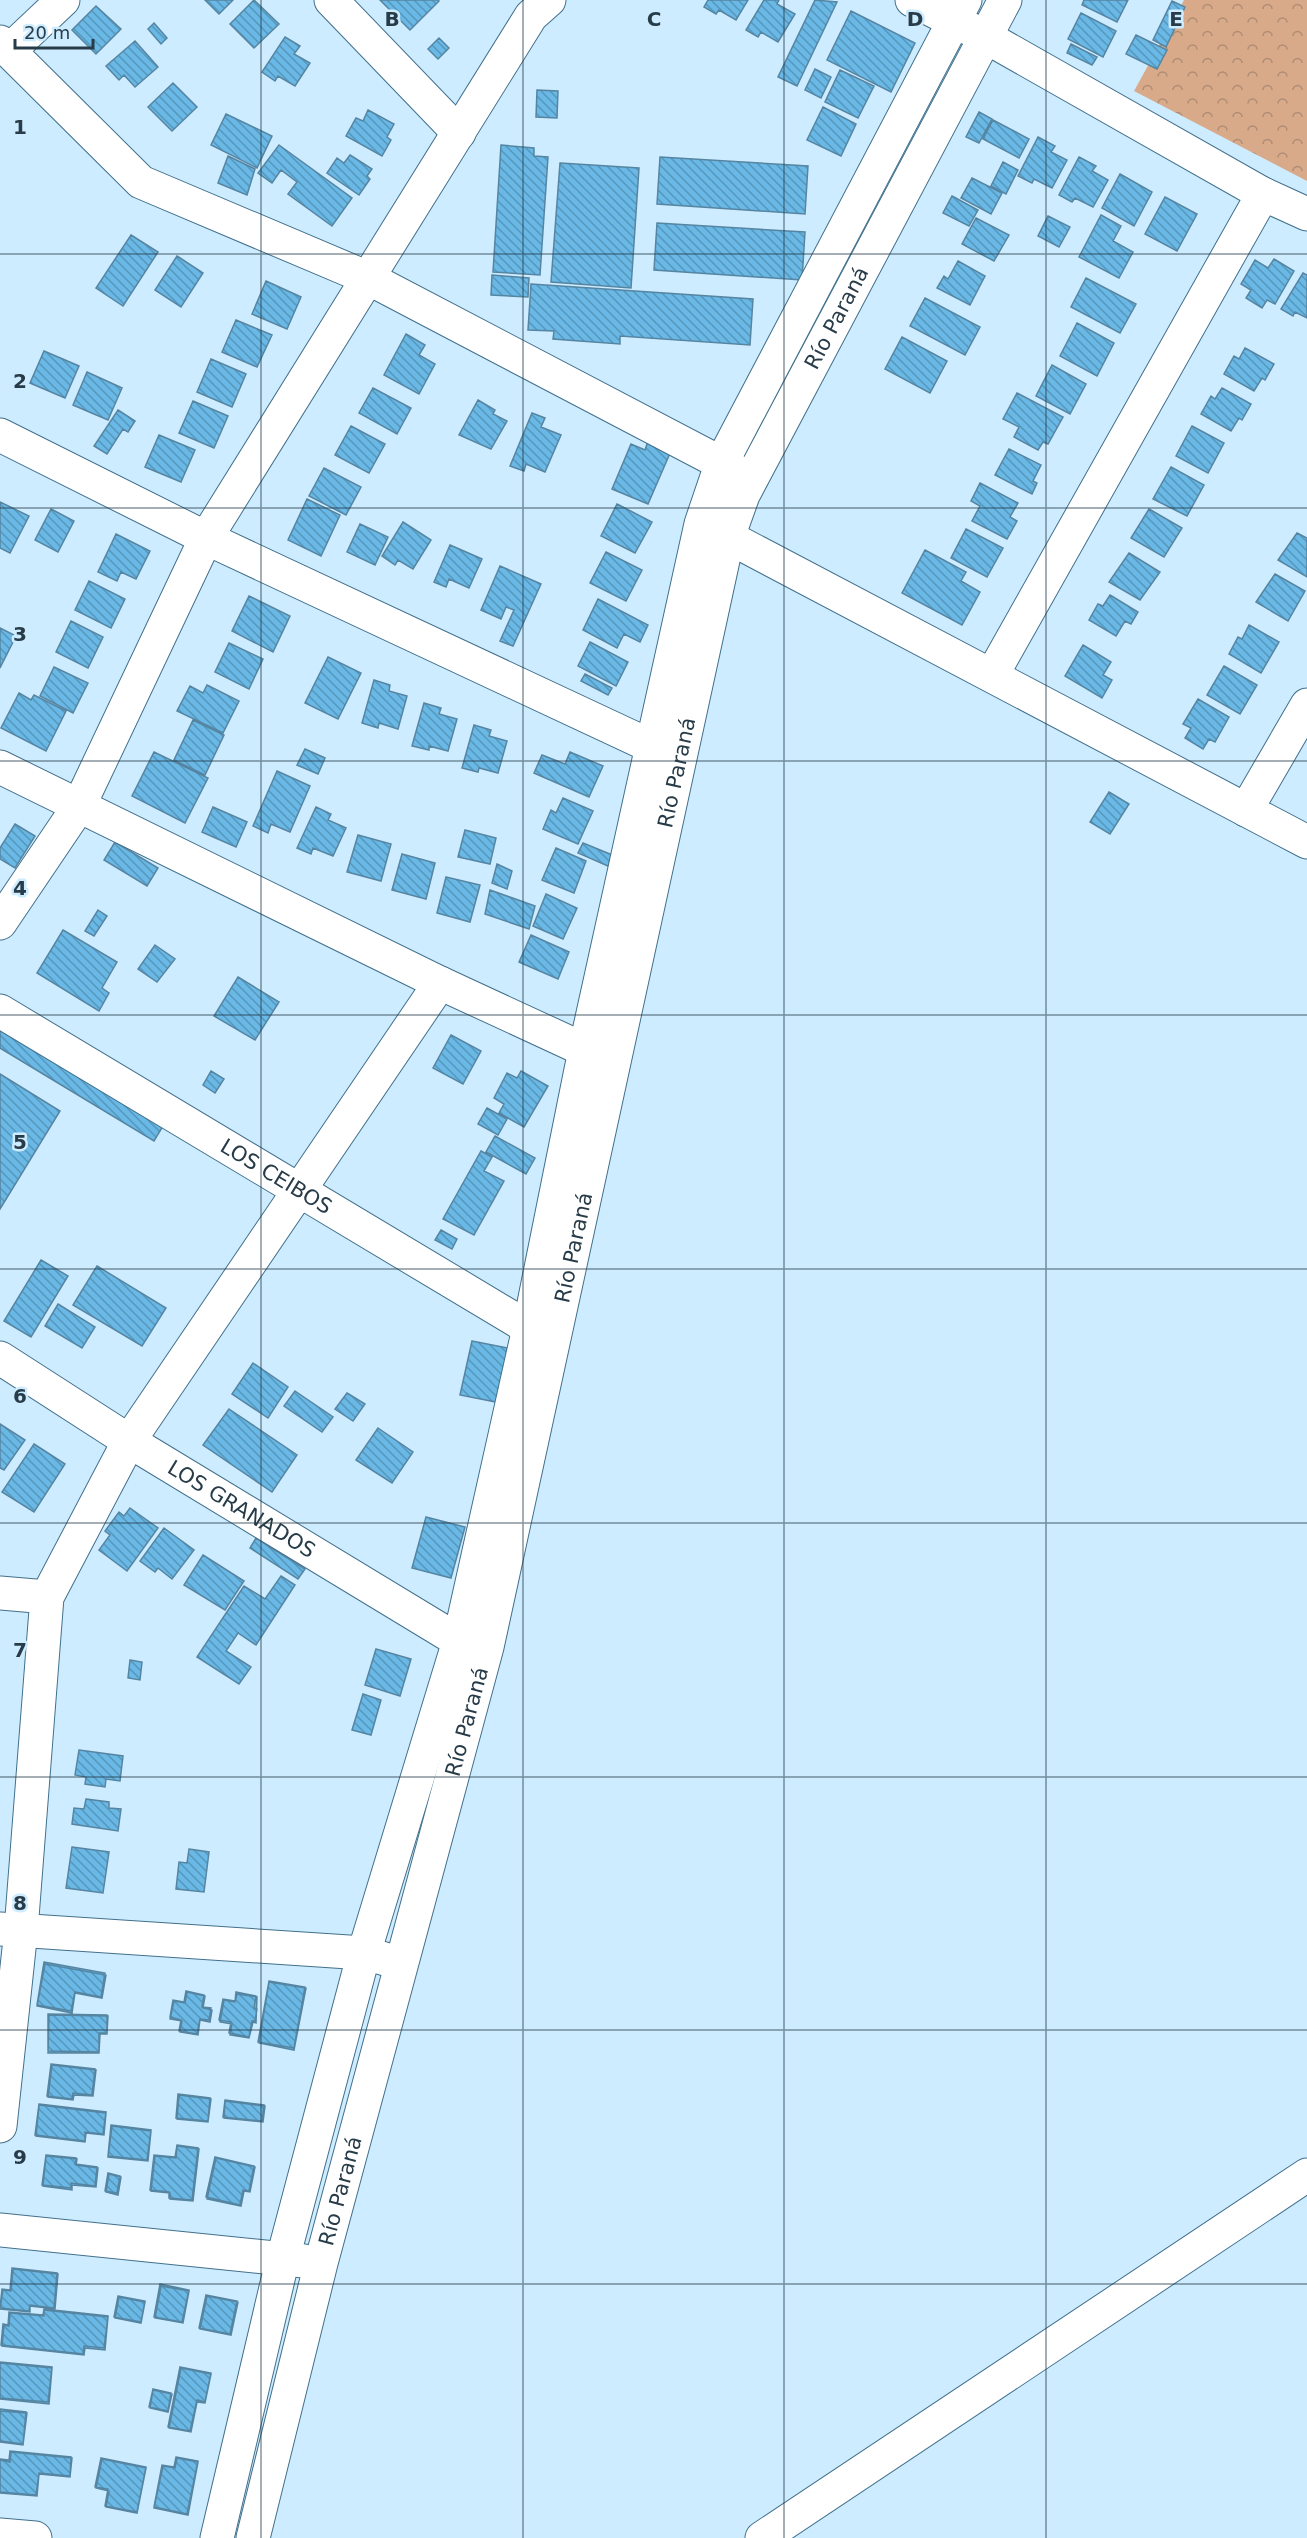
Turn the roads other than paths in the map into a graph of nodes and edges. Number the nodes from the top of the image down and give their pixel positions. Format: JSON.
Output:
{"nodes":[{"id":1,"x":63,"y":0,"type":"edge"},
{"id":2,"x":331,"y":0,"type":"edge"},
{"id":3,"x":549,"y":0,"type":"edge"},
{"id":4,"x":912,"y":0,"type":"edge"},
{"id":5,"x":1005,"y":0,"type":"edge"},
{"id":6,"x":960,"y":11,"type":"edge"},
{"id":7,"x":986,"y":38,"type":"junction"},
{"id":8,"x":5,"y":47,"type":"edge"},
{"id":9,"x":459,"y":133,"type":"junction"},
{"id":10,"x":1263,"y":194,"type":"junction"},
{"id":11,"x":1307,"y":214,"type":"edge"},
{"id":12,"x":368,"y":278,"type":"junction"},
{"id":13,"x":0,"y":435,"type":"edge"},
{"id":14,"x":722,"y":462,"type":"junction"},
{"id":15,"x":751,"y":479,"type":"junction"},
{"id":16,"x":715,"y":530,"type":"junction"},
{"id":17,"x":206,"y":538,"type":"junction"},
{"id":18,"x":992,"y":675,"type":"junction"},
{"id":19,"x":1307,"y":705,"type":"edge"},
{"id":20,"x":666,"y":753,"type":"junction"},
{"id":21,"x":0,"y":767,"type":"edge"},
{"id":22,"x":79,"y":806,"type":"junction"},
{"id":23,"x":1246,"y":810,"type":"junction"},
{"id":24,"x":1307,"y":842,"type":"edge"},
{"id":25,"x":0,"y":923,"type":"edge"},
{"id":26,"x":440,"y":983,"type":"junction"},
{"id":27,"x":0,"y":1011,"type":"edge"},
{"id":28,"x":600,"y":1055,"type":"junction"},
{"id":29,"x":300,"y":1190,"type":"junction"},
{"id":30,"x":542,"y":1332,"type":"junction"},
{"id":31,"x":0,"y":1359,"type":"edge"},
{"id":32,"x":129,"y":1441,"type":"junction"},
{"id":33,"x":0,"y":1593,"type":"edge"},
{"id":34,"x":46,"y":1597,"type":"junction"},
{"id":35,"x":473,"y":1644,"type":"junction"},
{"id":36,"x":10,"y":1930,"type":"edge"},
{"id":37,"x":364,"y":1953,"type":"junction"},
{"id":38,"x":401,"y":1965,"type":"junction"},
{"id":39,"x":0,"y":2126,"type":"edge"},
{"id":40,"x":1307,"y":2175,"type":"edge"},
{"id":41,"x":0,"y":2230,"type":"edge"},
{"id":42,"x":283,"y":2258,"type":"junction"},
{"id":43,"x":321,"y":2263,"type":"junction"},
{"id":44,"x":0,"y":2535,"type":"edge"},
{"id":45,"x":35,"y":2538,"type":"edge"},
{"id":46,"x":218,"y":2538,"type":"edge"},
{"id":47,"x":253,"y":2538,"type":"edge"},
{"id":48,"x":762,"y":2538,"type":"edge"}],
"edges":[{"from":1,"to":8,"type":"street"},
{"from":2,"to":9,"type":"street"},
{"from":3,"to":9,"type":"street"},
{"from":4,"to":6,"type":"street"},
{"from":5,"to":7,"type":"street","name":"Río Paraná"},
{"from":6,"to":7,"type":"street"},
{"from":6,"to":14,"type":"street","name":"Río Paraná"},
{"from":7,"to":10,"type":"street"},
{"from":7,"to":15,"type":"street","name":"Río Paraná"},
{"from":8,"to":12,"type":"street"},
{"from":9,"to":12,"type":"street"},
{"from":10,"to":11,"type":"street"},
{"from":10,"to":18,"type":"street"},
{"from":12,"to":14,"type":"street"},
{"from":12,"to":17,"type":"street"},
{"from":13,"to":17,"type":"street"},
{"from":14,"to":15,"type":"street"},
{"from":14,"to":16,"type":"street","name":"Río Paraná"},
{"from":15,"to":16,"type":"street","name":"Río Paraná"},
{"from":16,"to":18,"type":"street"},
{"from":16,"to":20,"type":"street","name":"Río Paraná"},
{"from":17,"to":20,"type":"street"},
{"from":17,"to":22,"type":"street"},
{"from":18,"to":23,"type":"street"},
{"from":19,"to":23,"type":"street"},
{"from":20,"to":28,"type":"street","name":"Río Paraná"},
{"from":21,"to":22,"type":"street"},
{"from":22,"to":25,"type":"street"},
{"from":22,"to":26,"type":"street"},
{"from":23,"to":24,"type":"street"},
{"from":26,"to":28,"type":"street"},
{"from":26,"to":29,"type":"street"},
{"from":27,"to":29,"type":"street","name":"LOS CEIBOS"},
{"from":28,"to":30,"type":"street","name":"Río Paraná"},
{"from":29,"to":30,"type":"street","name":"LOS CEIBOS"},
{"from":29,"to":32,"type":"street"},
{"from":30,"to":35,"type":"street","name":"Río Paraná"},
{"from":31,"to":32,"type":"street","name":"LOS GRANADOS"},
{"from":32,"to":34,"type":"street"},
{"from":32,"to":35,"type":"street","name":"LOS GRANADOS"},
{"from":33,"to":34,"type":"street"},
{"from":34,"to":36,"type":"street"},
{"from":35,"to":37,"type":"street","name":"Río Paraná"},
{"from":35,"to":38,"type":"street","name":"Río Paraná"},
{"from":36,"to":37,"type":"street"},
{"from":36,"to":39,"type":"street"},
{"from":37,"to":38,"type":"street"},
{"from":37,"to":42,"type":"street","name":"Río Paraná"},
{"from":38,"to":43,"type":"street","name":"Río Paraná"},
{"from":40,"to":48,"type":"street"},
{"from":41,"to":42,"type":"street"},
{"from":42,"to":43,"type":"street"},
{"from":42,"to":46,"type":"street","name":"Río Paraná"},
{"from":43,"to":47,"type":"street","name":"Río Paraná"},
{"from":44,"to":45,"type":"street"}]}
